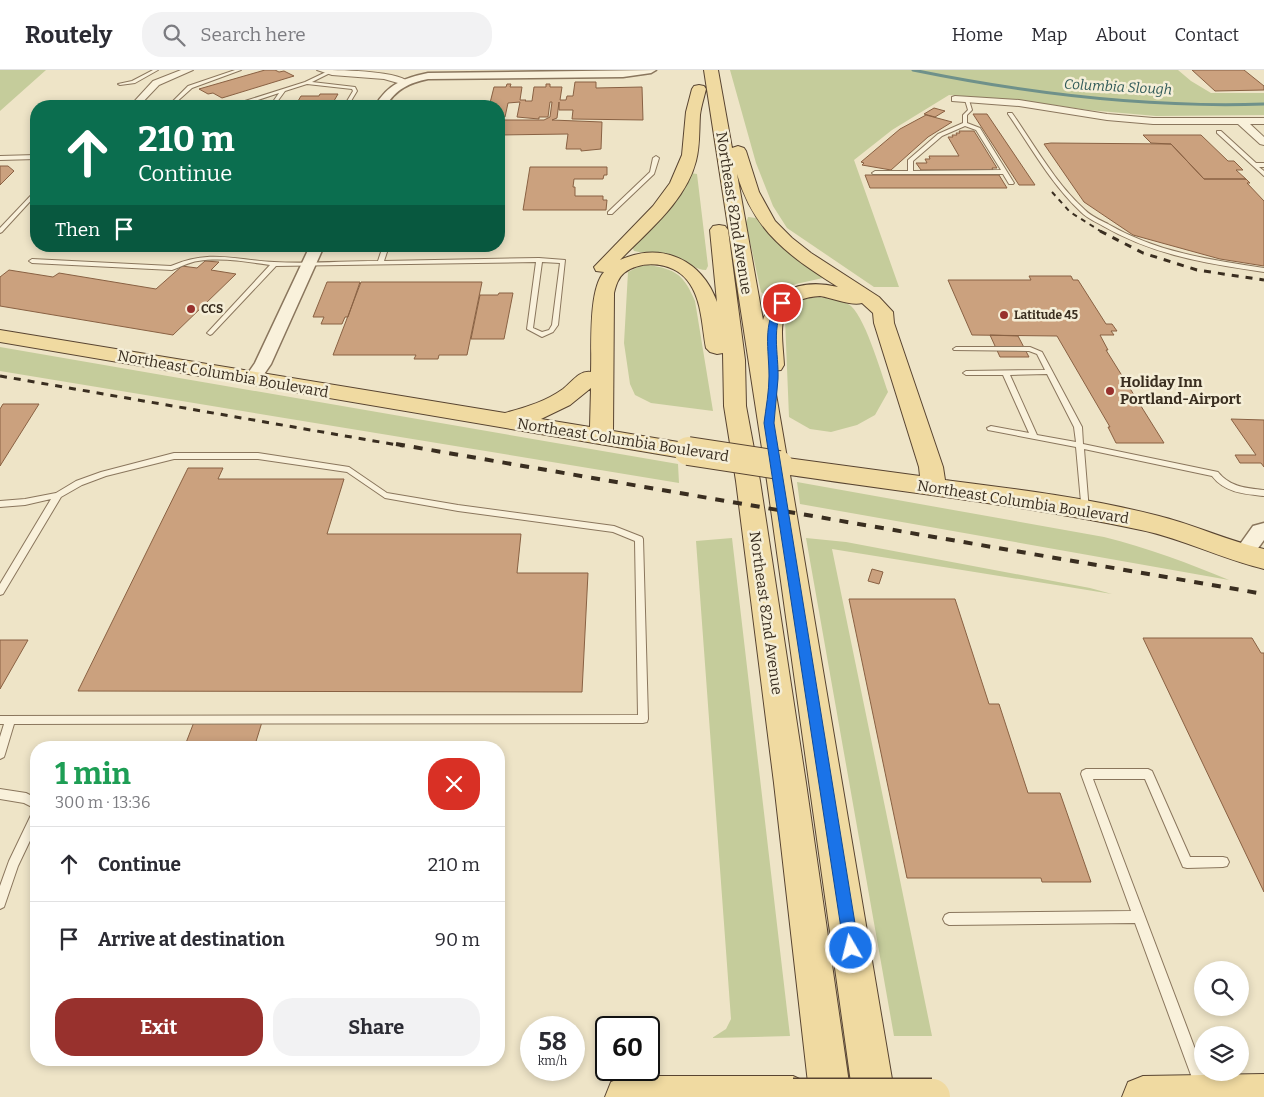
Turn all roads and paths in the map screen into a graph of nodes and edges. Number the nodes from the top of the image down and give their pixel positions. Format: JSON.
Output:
{"nodes":[{"id":1,"x":156,"y":70,"type":"edge"},
{"id":2,"x":189,"y":70,"type":"edge"},
{"id":3,"x":239,"y":70,"type":"edge"},
{"id":4,"x":651,"y":70,"type":"edge"},
{"id":5,"x":324,"y":71,"type":"edge"},
{"id":6,"x":464,"y":72,"type":"edge"},
{"id":7,"x":563,"y":72,"type":"edge"},
{"id":8,"x":707,"y":79,"type":"edge"},
{"id":9,"x":405,"y":82,"type":"junction"},
{"id":10,"x":307,"y":83,"type":"junction"},
{"id":11,"x":120,"y":84,"type":"dead end"},
{"id":12,"x":283,"y":90,"type":"junction"},
{"id":13,"x":955,"y":99,"type":"dead end"},
{"id":14,"x":141,"y":100,"type":"edge"},
{"id":15,"x":176,"y":100,"type":"edge"},
{"id":16,"x":253,"y":100,"type":"edge"},
{"id":17,"x":276,"y":100,"type":"edge"},
{"id":18,"x":350,"y":100,"type":"edge"},
{"id":19,"x":384,"y":100,"type":"edge"},
{"id":20,"x":968,"y":100,"type":"junction"},
{"id":21,"x":1010,"y":114,"type":"dead end"},
{"id":22,"x":1264,"y":121,"type":"edge"},
{"id":23,"x":1242,"y":122,"type":"junction"},
{"id":24,"x":965,"y":124,"type":"junction"},
{"id":25,"x":1219,"y":132,"type":"dead end"},
{"id":26,"x":1264,"y":142,"type":"edge"},
{"id":27,"x":30,"y":157,"type":"edge"},
{"id":28,"x":0,"y":158,"type":"edge"},
{"id":29,"x":656,"y":158,"type":"dead end"},
{"id":30,"x":1255,"y":165,"type":"junction"},
{"id":31,"x":1264,"y":165,"type":"edge"},
{"id":32,"x":875,"y":172,"type":"dead end"},
{"id":33,"x":911,"y":172,"type":"junction"},
{"id":34,"x":1004,"y":172,"type":"junction"},
{"id":35,"x":1264,"y":174,"type":"edge"},
{"id":36,"x":1010,"y":183,"type":"dead end"},
{"id":37,"x":30,"y":198,"type":"edge"},
{"id":38,"x":610,"y":213,"type":"dead end"},
{"id":39,"x":0,"y":231,"type":"edge"},
{"id":40,"x":315,"y":252,"type":"edge"},
{"id":41,"x":384,"y":252,"type":"edge"},
{"id":42,"x":539,"y":260,"type":"junction"},
{"id":43,"x":32,"y":261,"type":"dead end"},
{"id":44,"x":381,"y":262,"type":"junction"},
{"id":45,"x":310,"y":263,"type":"junction"},
{"id":46,"x":274,"y":264,"type":"junction"},
{"id":47,"x":1264,"y":270,"type":"edge"},
{"id":48,"x":884,"y":323,"type":"junction"},
{"id":49,"x":210,"y":333,"type":"dead end"},
{"id":50,"x":0,"y":336,"type":"edge"},
{"id":51,"x":956,"y":349,"type":"dead end"},
{"id":52,"x":1050,"y":372,"type":"junction"},
{"id":53,"x":966,"y":373,"type":"dead end"},
{"id":54,"x":1006,"y":373,"type":"junction"},
{"id":55,"x":588,"y":378,"type":"junction"},
{"id":56,"x":252,"y":379,"type":"junction"},
{"id":57,"x":734,"y":406,"type":"junction"},
{"id":58,"x":499,"y":421,"type":"junction"},
{"id":59,"x":769,"y":423,"type":"junction"},
{"id":60,"x":991,"y":428,"type":"dead end"},
{"id":61,"x":593,"y":436,"type":"junction"},
{"id":62,"x":1034,"y":436,"type":"junction"},
{"id":63,"x":1081,"y":445,"type":"junction"},
{"id":64,"x":934,"y":488,"type":"junction"},
{"id":65,"x":1264,"y":494,"type":"edge"},
{"id":66,"x":58,"y":495,"type":"junction"},
{"id":67,"x":0,"y":504,"type":"edge"},
{"id":68,"x":1085,"y":511,"type":"junction"},
{"id":69,"x":1264,"y":530,"type":"edge"},
{"id":70,"x":1257,"y":561,"type":"edge"},
{"id":71,"x":0,"y":592,"type":"edge"},
{"id":72,"x":5,"y":720,"type":"edge"},
{"id":73,"x":0,"y":754,"type":"edge"},
{"id":74,"x":0,"y":794,"type":"edge"},
{"id":75,"x":30,"y":800,"type":"edge"},
{"id":76,"x":30,"y":830,"type":"edge"},
{"id":77,"x":1223,"y":862,"type":"dead end"},
{"id":78,"x":0,"y":903,"type":"edge"},
{"id":79,"x":1139,"y":917,"type":"junction"},
{"id":80,"x":949,"y":919,"type":"dead end"},
{"id":81,"x":1206,"y":1096,"type":"edge"},
{"id":82,"x":1264,"y":1096,"type":"edge"},
{"id":83,"x":626,"y":1097,"type":"edge"},
{"id":84,"x":731,"y":1097,"type":"edge"},
{"id":85,"x":830,"y":1097,"type":"edge"},
{"id":86,"x":874,"y":1097,"type":"edge"},
{"id":87,"x":932,"y":1097,"type":"edge"},
{"id":88,"x":1143,"y":1097,"type":"edge"}],
"edges":[{"from":1,"to":11,"type":"lane"},
{"from":2,"to":14,"type":"street"},
{"from":3,"to":15,"type":"lane"},
{"from":4,"to":7,"type":"street"},
{"from":5,"to":9,"type":"street"},
{"from":5,"to":10,"type":"lane"},
{"from":6,"to":7,"type":"street"},
{"from":6,"to":9,"type":"street"},
{"from":8,"to":48,"type":"main road"},
{"from":8,"to":55,"type":"main road"},
{"from":8,"to":57,"type":"main road","name":"Northeast 82nd Avenue"},
{"from":8,"to":59,"type":"main road","name":"Northeast 82nd Avenue"},
{"from":9,"to":19,"type":"street"},
{"from":10,"to":12,"type":"lane"},
{"from":10,"to":18,"type":"lane"},
{"from":12,"to":16,"type":"lane"},
{"from":12,"to":17,"type":"lane"},
{"from":13,"to":20,"type":"street"},
{"from":20,"to":23,"type":"street"},
{"from":20,"to":24,"type":"lane"},
{"from":21,"to":47,"type":"lane"},
{"from":22,"to":23,"type":"street"},
{"from":23,"to":26,"type":"street"},
{"from":24,"to":33,"type":"lane"},
{"from":24,"to":34,"type":"lane"},
{"from":25,"to":30,"type":"lane"},
{"from":27,"to":28,"type":"lane"},
{"from":29,"to":38,"type":"lane"},
{"from":30,"to":31,"type":"lane"},
{"from":30,"to":35,"type":"lane"},
{"from":32,"to":33,"type":"lane"},
{"from":33,"to":34,"type":"lane"},
{"from":34,"to":36,"type":"lane"},
{"from":37,"to":39,"type":"lane"},
{"from":40,"to":45,"type":"street"},
{"from":41,"to":44,"type":"lane"},
{"from":42,"to":42,"type":"lane"},
{"from":42,"to":44,"type":"lane"},
{"from":43,"to":46,"type":"lane"},
{"from":44,"to":45,"type":"lane"},
{"from":45,"to":46,"type":"lane"},
{"from":45,"to":56,"type":"street"},
{"from":46,"to":49,"type":"lane"},
{"from":48,"to":59,"type":"main road"},
{"from":48,"to":64,"type":"main road"},
{"from":50,"to":56,"type":"main road","name":"Northeast Columbia Boulevard"},
{"from":51,"to":52,"type":"lane"},
{"from":52,"to":54,"type":"lane"},
{"from":52,"to":63,"type":"lane"},
{"from":53,"to":54,"type":"lane"},
{"from":54,"to":62,"type":"lane"},
{"from":55,"to":58,"type":"main road"},
{"from":55,"to":61,"type":"main road"},
{"from":56,"to":58,"type":"main road","name":"Northeast Columbia Boulevard"},
{"from":57,"to":61,"type":"main road"},
{"from":57,"to":85,"type":"main road","name":"Northeast 82nd Avenue"},
{"from":58,"to":61,"type":"main road","name":"Northeast Columbia Boulevard"},
{"from":59,"to":86,"type":"main road","name":"Northeast 82nd Avenue"},
{"from":60,"to":62,"type":"lane"},
{"from":61,"to":64,"type":"main road","name":"Northeast Columbia Boulevard","bridge":true},
{"from":62,"to":63,"type":"lane"},
{"from":63,"to":65,"type":"lane"},
{"from":63,"to":68,"type":"lane"},
{"from":64,"to":68,"type":"main road","name":"Northeast Columbia Boulevard"},
{"from":66,"to":67,"type":"lane"},
{"from":66,"to":71,"type":"lane"},
{"from":66,"to":72,"type":"lane"},
{"from":68,"to":70,"type":"main road","name":"Northeast Columbia Boulevard"},
{"from":69,"to":70,"type":"street"},
{"from":72,"to":73,"type":"lane"},
{"from":74,"to":75,"type":"lane"},
{"from":76,"to":78,"type":"lane"},
{"from":77,"to":79,"type":"lane"},
{"from":79,"to":80,"type":"lane"},
{"from":79,"to":81,"type":"lane"},
{"from":81,"to":82,"type":"main road"},
{"from":81,"to":88,"type":"main road"},
{"from":83,"to":84,"type":"main road"},
{"from":84,"to":87,"type":"main road","bridge":true}]}
